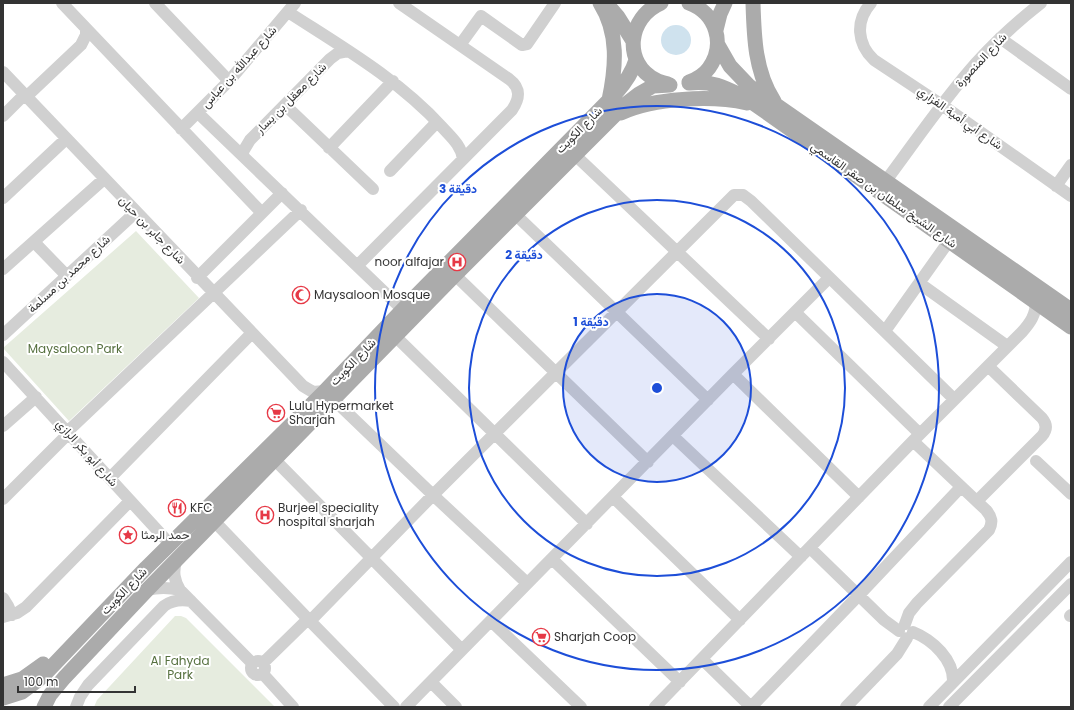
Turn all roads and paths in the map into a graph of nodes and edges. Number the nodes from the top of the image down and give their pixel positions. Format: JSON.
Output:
{"nodes":[{"id":1,"x":155,"y":3,"type":"edge"},
{"id":2,"x":399,"y":3,"type":"edge"},
{"id":3,"x":556,"y":3,"type":"edge"},
{"id":4,"x":600,"y":3,"type":"edge"},
{"id":5,"x":606,"y":3,"type":"edge"},
{"id":6,"x":661,"y":3,"type":"edge"},
{"id":7,"x":689,"y":3,"type":"edge"},
{"id":8,"x":725,"y":3,"type":"edge"},
{"id":9,"x":754,"y":3,"type":"edge"},
{"id":10,"x":871,"y":3,"type":"edge"},
{"id":11,"x":1041,"y":3,"type":"edge"},
{"id":12,"x":67,"y":5,"type":"edge"},
{"id":13,"x":292,"y":8,"type":"edge"},
{"id":14,"x":86,"y":29,"type":"junction"},
{"id":15,"x":717,"y":38,"type":"junction"},
{"id":16,"x":1000,"y":38,"type":"junction"},
{"id":17,"x":633,"y":41,"type":"junction"},
{"id":18,"x":460,"y":45,"type":"junction"},
{"id":19,"x":348,"y":51,"type":"junction"},
{"id":20,"x":636,"y":60,"type":"junction"},
{"id":21,"x":3,"y":72,"type":"edge"},
{"id":22,"x":229,"y":81,"type":"junction"},
{"id":23,"x":393,"y":82,"type":"junction"},
{"id":24,"x":689,"y":83,"type":"junction"},
{"id":25,"x":670,"y":84,"type":"junction"},
{"id":26,"x":1071,"y":89,"type":"edge"},
{"id":27,"x":25,"y":96,"type":"junction"},
{"id":28,"x":609,"y":100,"type":"junction"},
{"id":29,"x":284,"y":105,"type":"junction"},
{"id":30,"x":756,"y":105,"type":"junction"},
{"id":31,"x":942,"y":105,"type":"junction"},
{"id":32,"x":777,"y":106,"type":"junction"},
{"id":33,"x":198,"y":113,"type":"junction"},
{"id":34,"x":614,"y":115,"type":"junction"},
{"id":35,"x":3,"y":116,"type":"edge"},
{"id":36,"x":437,"y":122,"type":"junction"},
{"id":37,"x":181,"y":129,"type":"junction"},
{"id":38,"x":66,"y":139,"type":"junction"},
{"id":39,"x":329,"y":148,"type":"junction"},
{"id":40,"x":242,"y":155,"type":"junction"},
{"id":41,"x":576,"y":155,"type":"junction"},
{"id":42,"x":463,"y":159,"type":"junction"},
{"id":43,"x":1071,"y":165,"type":"edge"},
{"id":44,"x":390,"y":170,"type":"dead end"},
{"id":45,"x":104,"y":179,"type":"junction"},
{"id":46,"x":886,"y":182,"type":"junction"},
{"id":47,"x":1056,"y":186,"type":"junction"},
{"id":48,"x":373,"y":188,"type":"dead end"},
{"id":49,"x":282,"y":193,"type":"junction"},
{"id":50,"x":1071,"y":196,"type":"edge"},
{"id":51,"x":3,"y":198,"type":"edge"},
{"id":52,"x":300,"y":210,"type":"junction"},
{"id":53,"x":136,"y":212,"type":"junction"},
{"id":54,"x":262,"y":213,"type":"junction"},
{"id":55,"x":516,"y":214,"type":"junction"},
{"id":56,"x":949,"y":241,"type":"junction"},
{"id":57,"x":34,"y":242,"type":"junction"},
{"id":58,"x":677,"y":251,"type":"junction"},
{"id":59,"x":358,"y":265,"type":"junction"},
{"id":60,"x":3,"y":269,"type":"edge"},
{"id":61,"x":455,"y":275,"type":"junction"},
{"id":62,"x":66,"y":276,"type":"junction"},
{"id":63,"x":198,"y":278,"type":"junction"},
{"id":64,"x":830,"y":278,"type":"junction"},
{"id":65,"x":919,"y":283,"type":"junction"},
{"id":66,"x":214,"y":294,"type":"junction"},
{"id":67,"x":1036,"y":301,"type":"junction"},
{"id":68,"x":403,"y":310,"type":"junction"},
{"id":69,"x":1071,"y":310,"type":"edge"},
{"id":70,"x":616,"y":312,"type":"junction"},
{"id":71,"x":795,"y":312,"type":"junction"},
{"id":72,"x":1050,"y":312,"type":"junction"},
{"id":73,"x":1032,"y":320,"type":"junction"},
{"id":74,"x":1071,"y":327,"type":"edge"},
{"id":75,"x":885,"y":331,"type":"junction"},
{"id":76,"x":251,"y":334,"type":"junction"},
{"id":77,"x":3,"y":335,"type":"edge"},
{"id":78,"x":396,"y":337,"type":"junction"},
{"id":79,"x":768,"y":339,"type":"junction"},
{"id":80,"x":372,"y":343,"type":"junction"},
{"id":81,"x":1007,"y":346,"type":"junction"},
{"id":82,"x":3,"y":362,"type":"edge"},
{"id":83,"x":988,"y":366,"type":"junction"},
{"id":84,"x":361,"y":372,"type":"junction"},
{"id":85,"x":555,"y":373,"type":"junction"},
{"id":86,"x":733,"y":374,"type":"junction"},
{"id":87,"x":302,"y":386,"type":"junction"},
{"id":88,"x":329,"y":395,"type":"junction"},
{"id":89,"x":36,"y":398,"type":"junction"},
{"id":90,"x":954,"y":399,"type":"junction"},
{"id":91,"x":708,"y":400,"type":"junction"},
{"id":92,"x":306,"y":410,"type":"junction"},
{"id":93,"x":3,"y":426,"type":"edge"},
{"id":94,"x":68,"y":433,"type":"junction"},
{"id":95,"x":494,"y":434,"type":"junction"},
{"id":96,"x":673,"y":436,"type":"junction"},
{"id":97,"x":916,"y":438,"type":"junction"},
{"id":98,"x":274,"y":460,"type":"junction"},
{"id":99,"x":1036,"y":461,"type":"dead end"},
{"id":100,"x":648,"y":462,"type":"junction"},
{"id":101,"x":110,"y":478,"type":"junction"},
{"id":102,"x":961,"y":487,"type":"junction"},
{"id":103,"x":1071,"y":494,"type":"edge"},
{"id":104,"x":433,"y":495,"type":"junction"},
{"id":105,"x":613,"y":497,"type":"junction"},
{"id":106,"x":859,"y":497,"type":"junction"},
{"id":107,"x":3,"y":499,"type":"edge"},
{"id":108,"x":130,"y":501,"type":"junction"},
{"id":109,"x":977,"y":502,"type":"junction"},
{"id":110,"x":215,"y":522,"type":"junction"},
{"id":111,"x":587,"y":524,"type":"junction"},
{"id":112,"x":170,"y":544,"type":"junction"},
{"id":113,"x":810,"y":548,"type":"junction"},
{"id":114,"x":801,"y":557,"type":"junction"},
{"id":115,"x":371,"y":558,"type":"junction"},
{"id":116,"x":552,"y":559,"type":"junction"},
{"id":117,"x":176,"y":561,"type":"junction"},
{"id":118,"x":1071,"y":562,"type":"edge"},
{"id":119,"x":146,"y":568,"type":"junction"},
{"id":120,"x":527,"y":583,"type":"junction"},
{"id":121,"x":1071,"y":584,"type":"edge"},
{"id":122,"x":147,"y":590,"type":"junction"},
{"id":123,"x":180,"y":590,"type":"junction"},
{"id":124,"x":859,"y":595,"type":"junction"},
{"id":125,"x":3,"y":598,"type":"edge"},
{"id":126,"x":191,"y":601,"type":"junction"},
{"id":127,"x":136,"y":602,"type":"junction"},
{"id":128,"x":1031,"y":603,"type":"junction"},
{"id":129,"x":7,"y":616,"type":"edge"},
{"id":130,"x":309,"y":620,"type":"junction"},
{"id":131,"x":740,"y":620,"type":"junction"},
{"id":132,"x":491,"y":621,"type":"junction"},
{"id":133,"x":906,"y":632,"type":"junction"},
{"id":134,"x":1023,"y":633,"type":"junction"},
{"id":135,"x":68,"y":649,"type":"junction"},
{"id":136,"x":462,"y":650,"type":"junction"},
{"id":137,"x":702,"y":659,"type":"junction"},
{"id":138,"x":947,"y":659,"type":"junction"},
{"id":139,"x":81,"y":660,"type":"junction"},
{"id":140,"x":971,"y":664,"type":"junction"},
{"id":141,"x":259,"y":667,"type":"junction"},
{"id":142,"x":431,"y":682,"type":"junction"},
{"id":143,"x":680,"y":682,"type":"junction"},
{"id":144,"x":953,"y":682,"type":"junction"},
{"id":145,"x":3,"y":685,"type":"edge"},
{"id":146,"x":3,"y":698,"type":"edge"},
{"id":147,"x":44,"y":707,"type":"edge"},
{"id":148,"x":55,"y":707,"type":"edge"},
{"id":149,"x":76,"y":707,"type":"edge"},
{"id":150,"x":293,"y":707,"type":"edge"},
{"id":151,"x":394,"y":707,"type":"edge"},
{"id":152,"x":406,"y":707,"type":"edge"},
{"id":153,"x":456,"y":707,"type":"edge"},
{"id":154,"x":581,"y":707,"type":"edge"},
{"id":155,"x":655,"y":707,"type":"edge"},
{"id":156,"x":751,"y":707,"type":"edge"},
{"id":157,"x":846,"y":707,"type":"edge"},
{"id":158,"x":929,"y":707,"type":"edge"},
{"id":159,"x":949,"y":707,"type":"edge"}],
"edges":[{"from":1,"to":22,"type":"street"},
{"from":2,"to":18,"type":"street"},
{"from":3,"to":18,"type":"street"},
{"from":4,"to":28,"type":"main road"},
{"from":5,"to":17,"type":"main road"},
{"from":6,"to":17,"type":"main road"},
{"from":7,"to":15,"type":"main road","name":"شارع الشيخ سلطان بن صقر القاسمي"},
{"from":8,"to":15,"type":"main road"},
{"from":9,"to":32,"type":"main road"},
{"from":10,"to":31,"type":"street","name":"شارع أبي أمية الفزاري"},
{"from":11,"to":16,"type":"street","name":"شارع المنصورة"},
{"from":12,"to":14,"type":"street"},
{"from":13,"to":19,"type":"street"},
{"from":13,"to":22,"type":"street","name":"شارع عبدالله بن عباس"},
{"from":14,"to":27,"type":"street"},
{"from":14,"to":37,"type":"street"},
{"from":15,"to":24,"type":"main road"},
{"from":15,"to":32,"type":"main road","name":"شارع الشيخ سلطان بن صقر القاسمي"},
{"from":16,"to":26,"type":"street"},
{"from":16,"to":31,"type":"street","name":"شارع المنصورة"},
{"from":17,"to":20,"type":"main road"},
{"from":18,"to":42,"type":"street"},
{"from":19,"to":23,"type":"street"},
{"from":19,"to":29,"type":"street","name":"شارع معقل بن يسار"},
{"from":20,"to":25,"type":"main road"},
{"from":20,"to":28,"type":"main road","name":"شارع الكويت"},
{"from":21,"to":27,"type":"street","name":"شارع جابر بن حيان"},
{"from":22,"to":33,"type":"street","name":"شارع عبدالله بن عباس"},
{"from":23,"to":36,"type":"street"},
{"from":23,"to":39,"type":"street"},
{"from":24,"to":25,"type":"main road","name":"شارع الكويت"},
{"from":24,"to":30,"type":"main road","name":"شارع الشيخ سلطان بن صقر القاسمي"},
{"from":25,"to":34,"type":"main road","name":"شارع الكويت"},
{"from":27,"to":35,"type":"street"},
{"from":27,"to":38,"type":"street","name":"شارع جابر بن حيان"},
{"from":28,"to":68,"type":"main road","name":"شارع الكويت"},
{"from":29,"to":39,"type":"street"},
{"from":29,"to":40,"type":"street","name":"شارع معقل بن يسار"},
{"from":30,"to":34,"type":"main road"},
{"from":30,"to":56,"type":"main road","name":"شارع الشيخ سلطان بن صقر القاسمي"},
{"from":31,"to":46,"type":"street","name":"شارع المنصورة"},
{"from":31,"to":47,"type":"street","name":"شارع أبي أمية الفزاري"},
{"from":32,"to":46,"type":"main road","name":"شارع الشيخ سلطان بن صقر القاسمي"},
{"from":33,"to":37,"type":"street","name":"شارع عبدالله بن عباس"},
{"from":33,"to":40,"type":"street"},
{"from":34,"to":41,"type":"main road","name":"شارع الكويت"},
{"from":36,"to":42,"type":"street"},
{"from":36,"to":44,"type":"street"},
{"from":37,"to":54,"type":"street"},
{"from":38,"to":45,"type":"street","name":"شارع جابر بن حيان"},
{"from":38,"to":51,"type":"street"},
{"from":39,"to":48,"type":"street"},
{"from":40,"to":49,"type":"street"},
{"from":41,"to":55,"type":"main road","name":"شارع الكويت"},
{"from":41,"to":58,"type":"street"},
{"from":42,"to":59,"type":"street"},
{"from":43,"to":47,"type":"street"},
{"from":45,"to":53,"type":"street","name":"شارع جابر بن حيان"},
{"from":45,"to":57,"type":"street"},
{"from":46,"to":69,"type":"main road","name":"شارع الشيخ سلطان بن صقر القاسمي"},
{"from":47,"to":50,"type":"street","name":"شارع أبي أمية الفزاري"},
{"from":49,"to":52,"type":"street"},
{"from":49,"to":54,"type":"street"},
{"from":52,"to":59,"type":"street"},
{"from":52,"to":66,"type":"street"},
{"from":53,"to":62,"type":"street","name":"شارع محمد بن مسلمة"},
{"from":53,"to":63,"type":"street","name":"شارع جابر بن حيان"},
{"from":54,"to":63,"type":"street"},
{"from":55,"to":61,"type":"main road","name":"شارع الكويت"},
{"from":55,"to":70,"type":"street"},
{"from":56,"to":65,"type":"street"},
{"from":56,"to":67,"type":"main road","name":"شارع الشيخ سلطان بن صقر القاسمي"},
{"from":57,"to":60,"type":"street"},
{"from":57,"to":62,"type":"street"},
{"from":58,"to":64,"type":"street"},
{"from":58,"to":70,"type":"street"},
{"from":58,"to":79,"type":"street"},
{"from":59,"to":68,"type":"street"},
{"from":61,"to":78,"type":"main road","name":"شارع الكويت"},
{"from":61,"to":85,"type":"street"},
{"from":62,"to":77,"type":"street","name":"شارع محمد بن مسلمة"},
{"from":63,"to":66,"type":"street","name":"شارع جابر بن حيان"},
{"from":64,"to":71,"type":"street"},
{"from":64,"to":75,"type":"street"},
{"from":65,"to":75,"type":"street"},
{"from":65,"to":81,"type":"street"},
{"from":66,"to":76,"type":"street","name":"شارع جابر بن حيان"},
{"from":66,"to":94,"type":"street"},
{"from":67,"to":72,"type":"main road","name":"شارع الشيخ سلطان بن صقر القاسمي"},
{"from":67,"to":73,"type":"street"},
{"from":68,"to":80,"type":"main road","name":"شارع الكويت"},
{"from":70,"to":85,"type":"street"},
{"from":70,"to":91,"type":"street"},
{"from":71,"to":79,"type":"street"},
{"from":71,"to":97,"type":"street"},
{"from":72,"to":73,"type":"street"},
{"from":72,"to":74,"type":"main road","name":"شارع الشيخ سلطان بن صقر القاسمي"},
{"from":73,"to":81,"type":"street"},
{"from":75,"to":90,"type":"street"},
{"from":76,"to":87,"type":"street","name":"شارع جابر بن حيان"},
{"from":76,"to":101,"type":"street"},
{"from":78,"to":84,"type":"main road","name":"شارع الكويت"},
{"from":78,"to":95,"type":"street"},
{"from":79,"to":86,"type":"street"},
{"from":80,"to":84,"type":"main road"},
{"from":80,"to":88,"type":"main road","name":"شارع الكويت"},
{"from":81,"to":83,"type":"street"},
{"from":82,"to":89,"type":"street","name":"شارع أبو بكر الرازي"},
{"from":83,"to":90,"type":"street"},
{"from":83,"to":109,"type":"street"},
{"from":84,"to":88,"type":"main road","name":"شارع الكويت"},
{"from":85,"to":95,"type":"street"},
{"from":85,"to":100,"type":"street"},
{"from":86,"to":91,"type":"street"},
{"from":86,"to":106,"type":"street"},
{"from":87,"to":88,"type":"street","name":"شارع جابر بن حيان"},
{"from":87,"to":92,"type":"street"},
{"from":88,"to":92,"type":"main road","name":"شارع الكويت"},
{"from":88,"to":98,"type":"main road","name":"شارع الكويت"},
{"from":88,"to":104,"type":"street"},
{"from":89,"to":93,"type":"street"},
{"from":89,"to":94,"type":"street","name":"شارع أبو بكر الرازي"},
{"from":90,"to":97,"type":"street"},
{"from":91,"to":96,"type":"street"},
{"from":92,"to":112,"type":"main road","name":"شارع الكويت"},
{"from":94,"to":101,"type":"street","name":"شارع أبو بكر الرازي"},
{"from":94,"to":107,"type":"street"},
{"from":95,"to":104,"type":"street"},
{"from":95,"to":111,"type":"street"},
{"from":96,"to":100,"type":"street"},
{"from":96,"to":114,"type":"street"},
{"from":97,"to":102,"type":"street"},
{"from":97,"to":106,"type":"street"},
{"from":98,"to":110,"type":"main road","name":"شارع الكويت"},
{"from":98,"to":115,"type":"street"},
{"from":99,"to":103,"type":"street"},
{"from":100,"to":105,"type":"street"},
{"from":101,"to":108,"type":"street","name":"شارع أبو بكر الرازي"},
{"from":102,"to":109,"type":"street"},
{"from":102,"to":124,"type":"street"},
{"from":104,"to":115,"type":"street"},
{"from":104,"to":120,"type":"street"},
{"from":105,"to":111,"type":"street"},
{"from":105,"to":131,"type":"street"},
{"from":106,"to":113,"type":"street"},
{"from":108,"to":112,"type":"street","name":"شارع أبو بكر الرازي"},
{"from":108,"to":129,"type":"street"},
{"from":109,"to":133,"type":"street"},
{"from":110,"to":117,"type":"main road","name":"شارع الكويت"},
{"from":110,"to":130,"type":"street"},
{"from":111,"to":116,"type":"street"},
{"from":112,"to":119,"type":"main road","name":"شارع الكويت"},
{"from":113,"to":114,"type":"street"},
{"from":113,"to":124,"type":"street"},
{"from":114,"to":131,"type":"street"},
{"from":115,"to":130,"type":"street"},
{"from":115,"to":136,"type":"street"},
{"from":116,"to":120,"type":"street"},
{"from":116,"to":143,"type":"street"},
{"from":117,"to":122,"type":"main road","name":"شارع الكويت"},
{"from":117,"to":123,"type":"street"},
{"from":118,"to":128,"type":"street"},
{"from":119,"to":127,"type":"main road"},
{"from":119,"to":135,"type":"main road","name":"شارع الكويت"},
{"from":120,"to":132,"type":"street"},
{"from":121,"to":134,"type":"street"},
{"from":122,"to":123,"type":"street"},
{"from":122,"to":127,"type":"main road","name":"شارع الكويت"},
{"from":123,"to":126,"type":"street"},
{"from":124,"to":133,"type":"street"},
{"from":124,"to":156,"type":"street"},
{"from":125,"to":129,"type":"street"},
{"from":126,"to":141,"type":"street"},
{"from":126,"to":149,"type":"street"},
{"from":127,"to":139,"type":"main road","name":"شارع الكويت"},
{"from":128,"to":134,"type":"street"},
{"from":128,"to":140,"type":"street"},
{"from":130,"to":141,"type":"street"},
{"from":130,"to":151,"type":"street"},
{"from":131,"to":137,"type":"street"},
{"from":132,"to":136,"type":"street"},
{"from":132,"to":154,"type":"street"},
{"from":133,"to":138,"type":"street"},
{"from":133,"to":157,"type":"street"},
{"from":134,"to":159,"type":"street"},
{"from":135,"to":145,"type":"main road"},
{"from":135,"to":146,"type":"main road","name":"شارع الكويت"},
{"from":136,"to":142,"type":"street"},
{"from":137,"to":143,"type":"street"},
{"from":137,"to":156,"type":"street"},
{"from":138,"to":140,"type":"street"},
{"from":138,"to":144,"type":"street"},
{"from":139,"to":147,"type":"main road","name":"شارع الكويت"},
{"from":139,"to":148,"type":"main road"},
{"from":140,"to":144,"type":"street"},
{"from":141,"to":150,"type":"street"},
{"from":142,"to":152,"type":"street"},
{"from":142,"to":153,"type":"street"},
{"from":143,"to":155,"type":"street"},
{"from":144,"to":158,"type":"street"}]}
